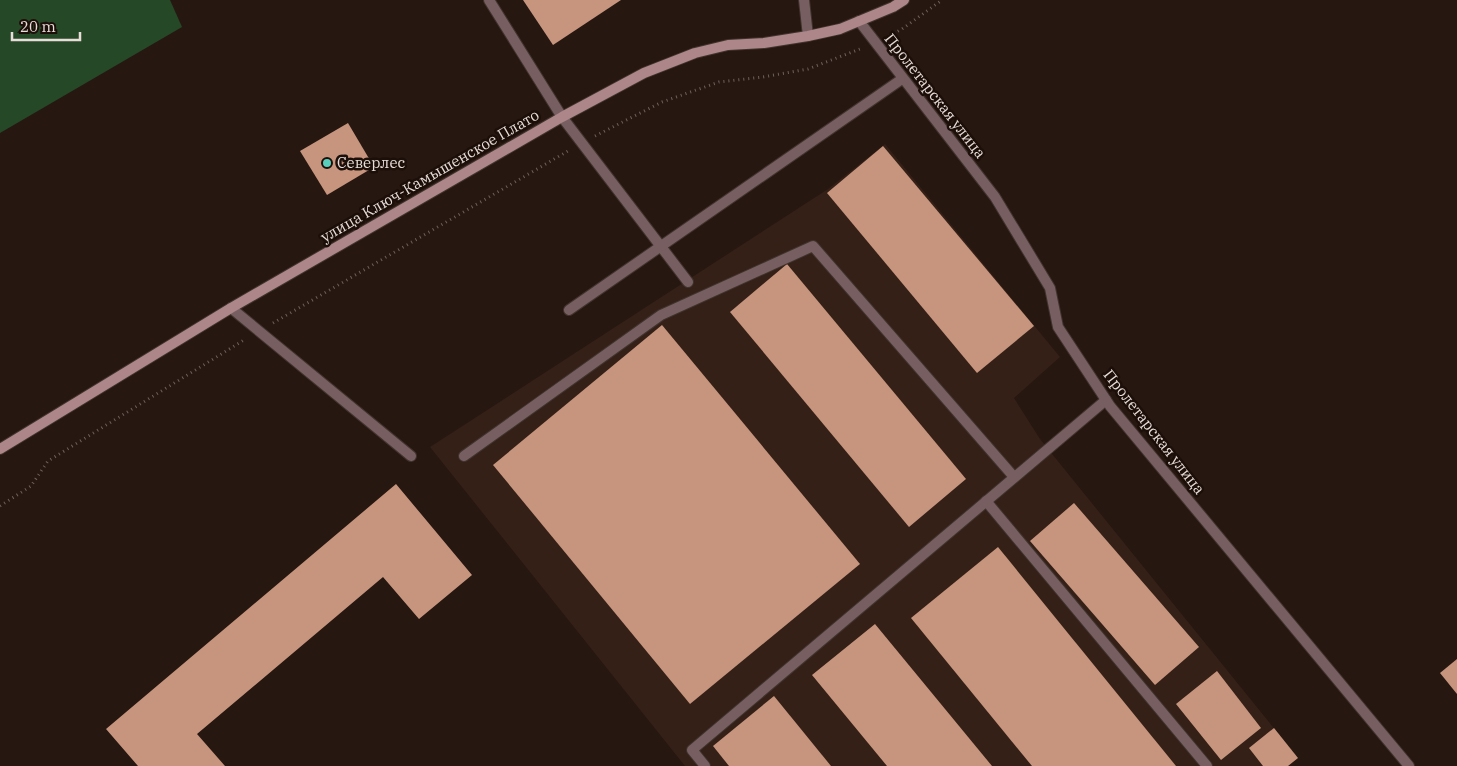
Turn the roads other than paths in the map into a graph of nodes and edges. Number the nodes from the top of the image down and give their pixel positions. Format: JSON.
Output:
{"nodes":[{"id":1,"x":489,"y":0,"type":"edge"},
{"id":2,"x":804,"y":0,"type":"edge"},
{"id":3,"x":904,"y":0,"type":"edge"},
{"id":4,"x":859,"y":21,"type":"junction"},
{"id":5,"x":808,"y":36,"type":"junction"},
{"id":6,"x":902,"y":79,"type":"junction"},
{"id":7,"x":562,"y":117,"type":"junction"},
{"id":8,"x":661,"y":246,"type":"junction"},
{"id":9,"x":688,"y":282,"type":"dead end"},
{"id":10,"x":232,"y":308,"type":"junction"},
{"id":11,"x":569,"y":310,"type":"dead end"},
{"id":12,"x":1106,"y":400,"type":"junction"},
{"id":13,"x":0,"y":449,"type":"edge"},
{"id":14,"x":411,"y":456,"type":"dead end"},
{"id":15,"x":464,"y":456,"type":"dead end"},
{"id":16,"x":1014,"y":477,"type":"junction"},
{"id":17,"x":986,"y":501,"type":"junction"},
{"id":18,"x":705,"y":766,"type":"edge"},
{"id":19,"x":1207,"y":766,"type":"edge"},
{"id":20,"x":1409,"y":766,"type":"edge"}],
"edges":[{"from":1,"to":7,"type":"street"},
{"from":2,"to":5,"type":"street"},
{"from":3,"to":4,"type":"main road","name":"улица Ключ-Камышенское Плато"},
{"from":4,"to":5,"type":"main road","name":"улица Ключ-Камышенское Плато"},
{"from":4,"to":6,"type":"street","name":"Пролетарская улица"},
{"from":5,"to":7,"type":"main road","name":"улица Ключ-Камышенское Плато"},
{"from":6,"to":8,"type":"street"},
{"from":6,"to":12,"type":"street","name":"Пролетарская улица"},
{"from":7,"to":8,"type":"street"},
{"from":7,"to":10,"type":"main road","name":"улица Ключ-Камышенское Плато"},
{"from":8,"to":9,"type":"street"},
{"from":8,"to":11,"type":"street"},
{"from":10,"to":13,"type":"main road","name":"улица Ключ-Камышенское Плато"},
{"from":10,"to":14,"type":"street"},
{"from":12,"to":16,"type":"street"},
{"from":12,"to":20,"type":"street","name":"Пролетарская улица"},
{"from":15,"to":16,"type":"street"},
{"from":16,"to":17,"type":"street"},
{"from":17,"to":18,"type":"street"},
{"from":17,"to":19,"type":"street"}]}
